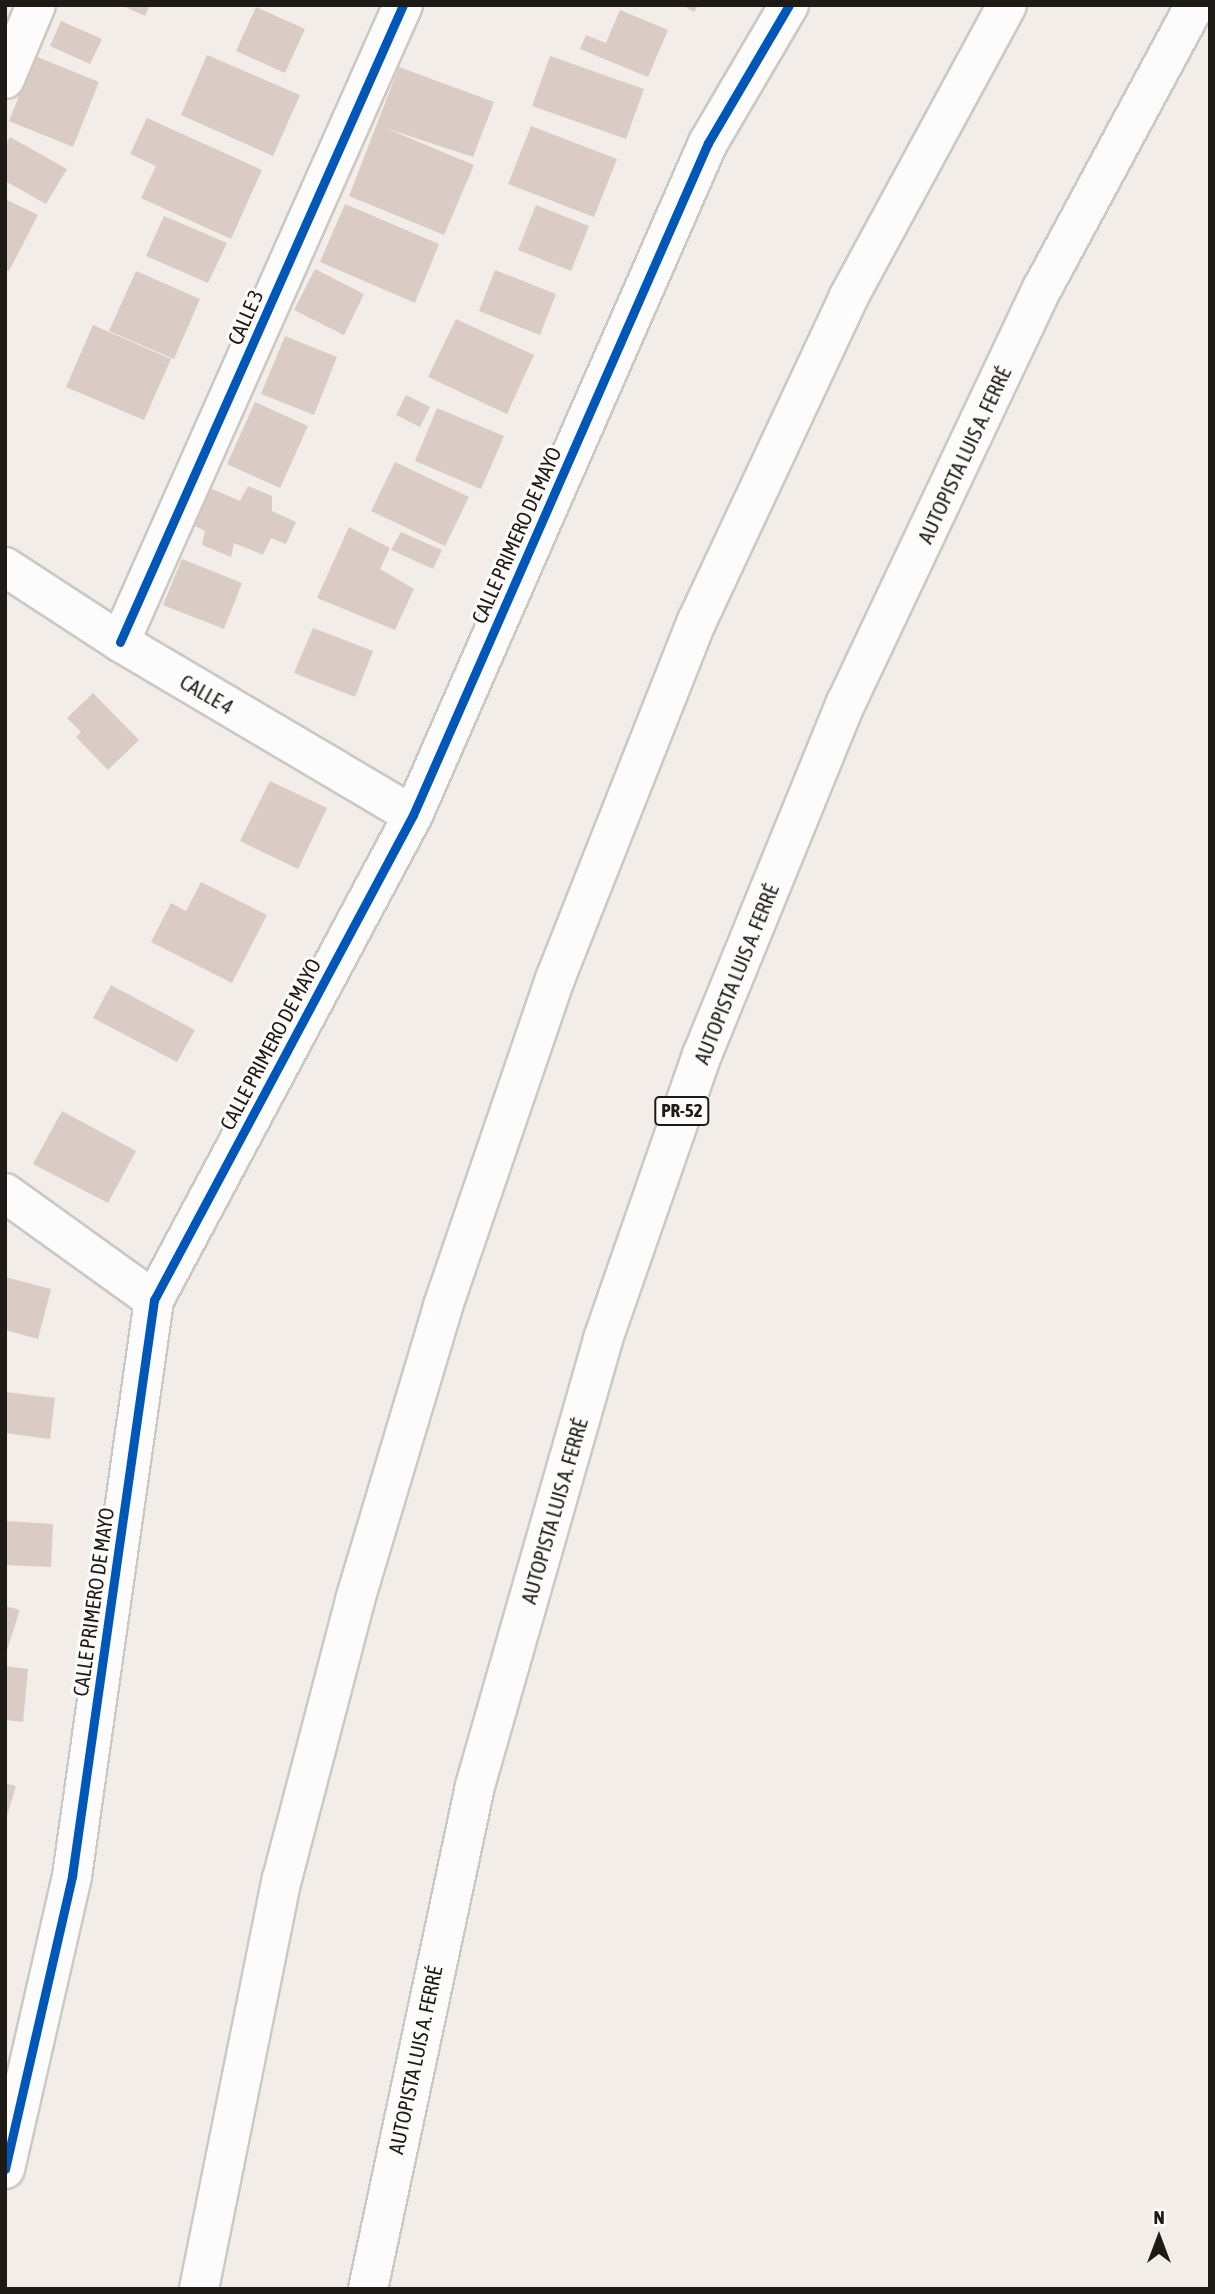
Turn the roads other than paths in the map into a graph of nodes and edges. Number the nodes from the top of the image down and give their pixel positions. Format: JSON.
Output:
{"nodes":[{"id":1,"x":36,"y":5,"type":"edge"},
{"id":2,"x":402,"y":5,"type":"edge"},
{"id":3,"x":789,"y":5,"type":"edge"},
{"id":4,"x":1007,"y":5,"type":"edge"},
{"id":5,"x":1195,"y":5,"type":"edge"},
{"id":6,"x":5,"y":79,"type":"edge"},
{"id":7,"x":5,"y":567,"type":"edge"},
{"id":8,"x":120,"y":642,"type":"junction"},
{"id":9,"x":413,"y":815,"type":"junction"},
{"id":10,"x":5,"y":1193,"type":"edge"},
{"id":11,"x":154,"y":1300,"type":"junction"},
{"id":12,"x":5,"y":2169,"type":"edge"},
{"id":13,"x":199,"y":2289,"type":"edge"},
{"id":14,"x":368,"y":2289,"type":"edge"}],
"edges":[{"from":1,"to":6,"type":"main road"},
{"from":2,"to":8,"type":"main road","name":"CALLE 3"},
{"from":3,"to":9,"type":"main road","name":"CALLE PRIMERO DE MAYO"},
{"from":4,"to":13,"type":"main road"},
{"from":5,"to":14,"type":"main road","name":"AUTOPISTA LUIS A. FERRÉ","number":"PR-52"},
{"from":7,"to":8,"type":"main road","name":"CALLE 4"},
{"from":8,"to":9,"type":"main road","name":"CALLE 4"},
{"from":9,"to":11,"type":"main road","name":"CALLE PRIMERO DE MAYO"},
{"from":10,"to":11,"type":"main road"},
{"from":11,"to":12,"type":"main road","name":"CALLE PRIMERO DE MAYO"}]}
